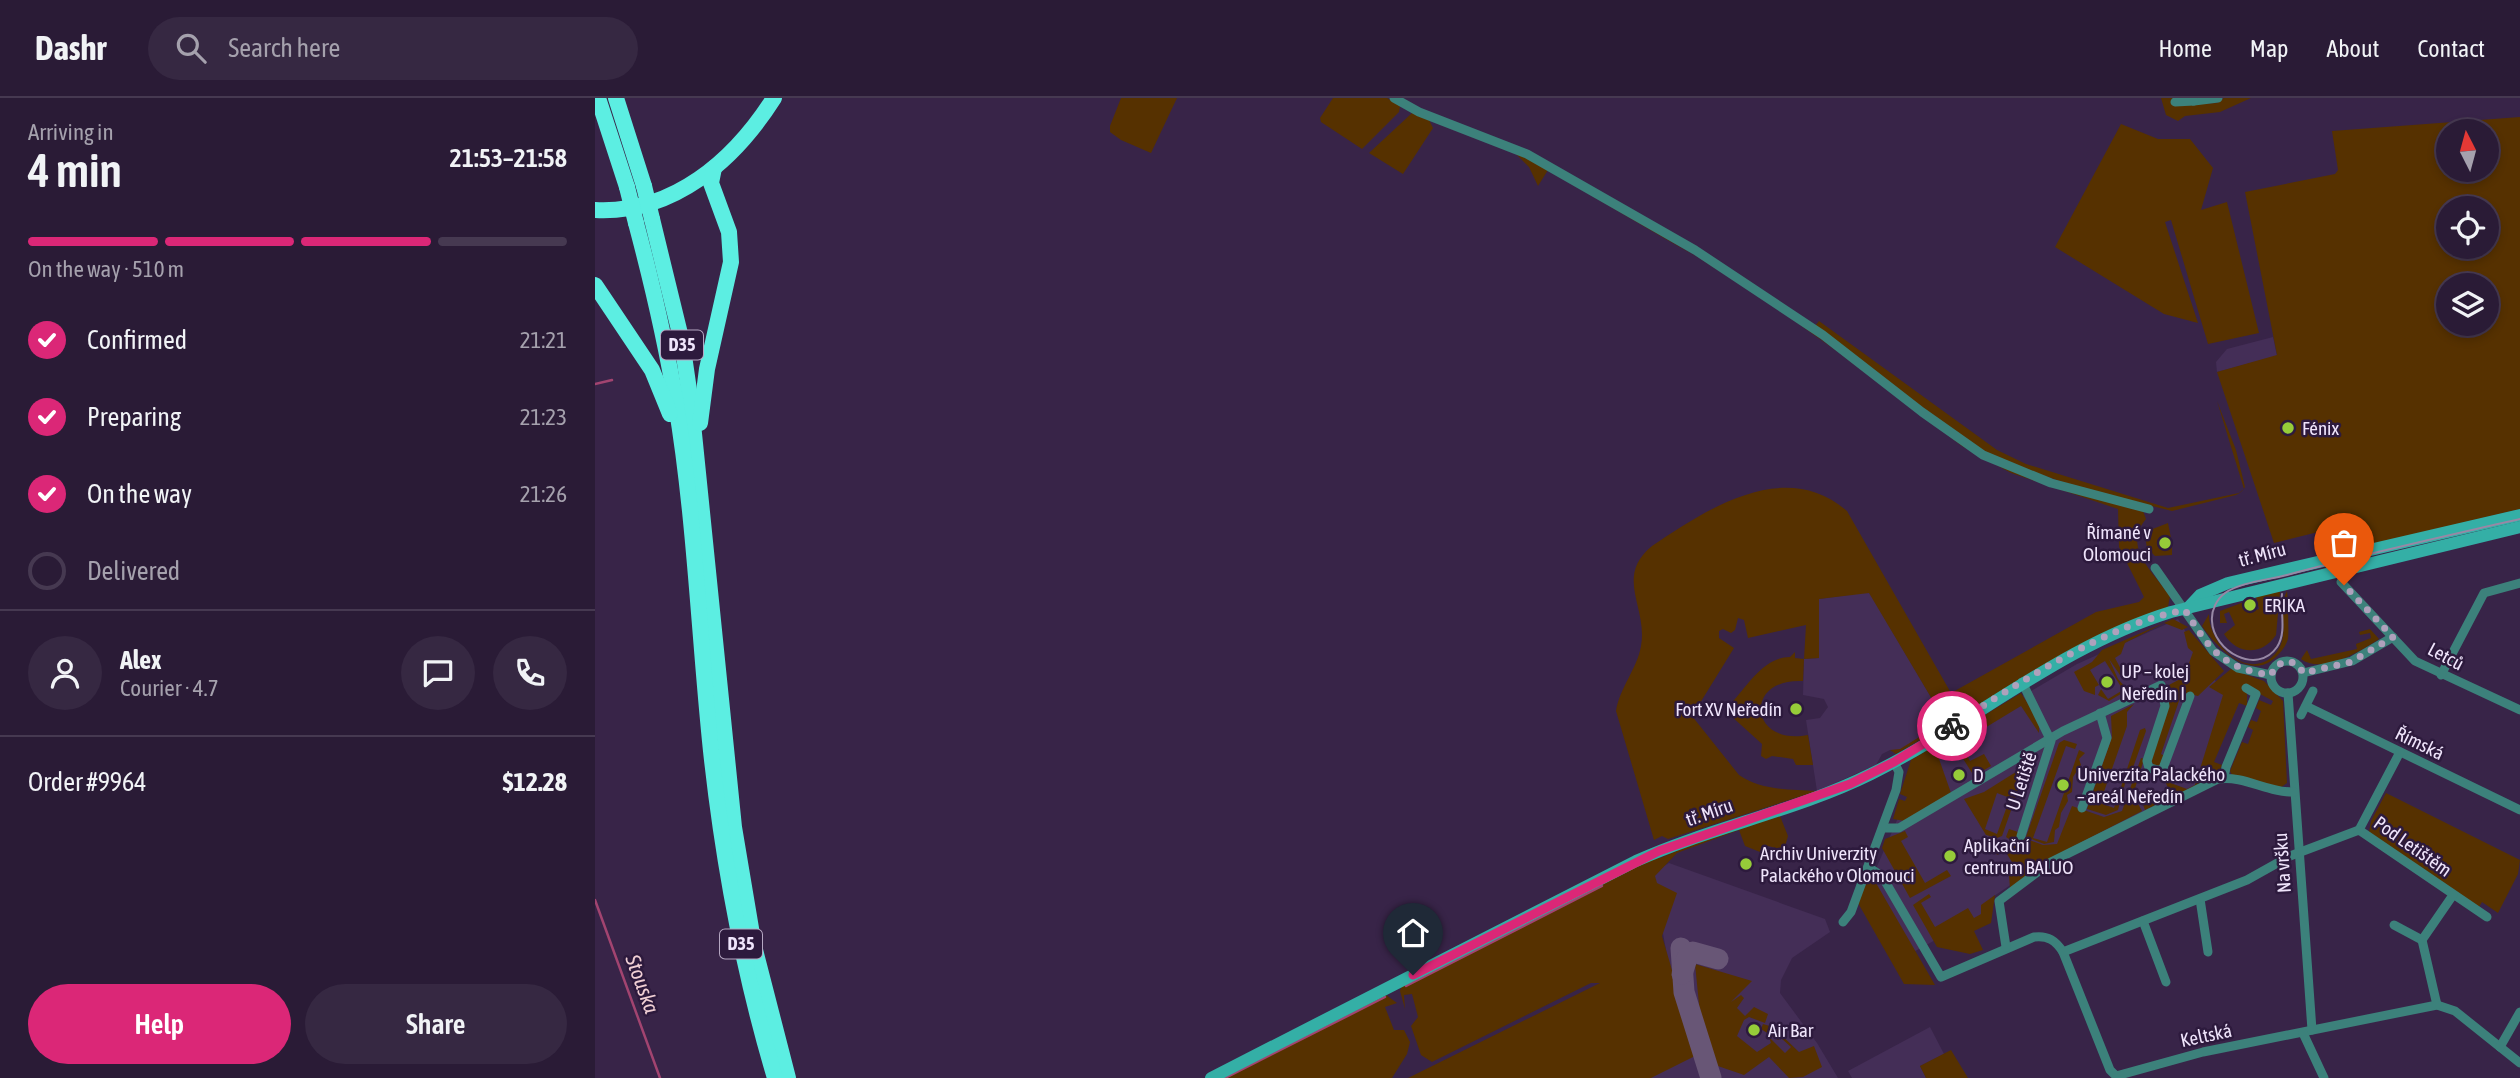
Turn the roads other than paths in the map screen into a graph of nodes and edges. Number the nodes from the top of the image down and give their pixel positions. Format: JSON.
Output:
{"nodes":[{"id":1,"x":598,"y":98,"type":"edge"},
{"id":2,"x":615,"y":98,"type":"edge"},
{"id":3,"x":774,"y":98,"type":"edge"},
{"id":4,"x":1394,"y":98,"type":"edge"},
{"id":5,"x":2218,"y":98,"type":"edge"},
{"id":6,"x":2194,"y":99,"type":"edge"},
{"id":7,"x":2175,"y":103,"type":"dead end"},
{"id":8,"x":714,"y":168,"type":"junction"},
{"id":9,"x":595,"y":210,"type":"edge"},
{"id":10,"x":644,"y":221,"type":"junction"},
{"id":11,"x":595,"y":285,"type":"edge"},
{"id":12,"x":683,"y":460,"type":"junction"},
{"id":13,"x":700,"y":474,"type":"junction"},
{"id":14,"x":2149,"y":509,"type":"dead end"},
{"id":15,"x":2520,"y":515,"type":"edge"},
{"id":16,"x":2520,"y":527,"type":"edge"},
{"id":17,"x":2155,"y":568,"type":"dead end"},
{"id":18,"x":2341,"y":582,"type":"dead end"},
{"id":19,"x":2520,"y":583,"type":"edge"},
{"id":20,"x":2185,"y":610,"type":"junction"},
{"id":21,"x":2393,"y":637,"type":"junction"},
{"id":22,"x":2303,"y":673,"type":"junction"},
{"id":23,"x":2271,"y":675,"type":"junction"},
{"id":24,"x":2441,"y":675,"type":"junction"},
{"id":25,"x":2022,"y":682,"type":"junction"},
{"id":26,"x":2246,"y":688,"type":"dead end"},
{"id":27,"x":2313,"y":691,"type":"dead end"},
{"id":28,"x":2288,"y":693,"type":"junction"},
{"id":29,"x":2190,"y":696,"type":"dead end"},
{"id":30,"x":2520,"y":710,"type":"edge"},
{"id":31,"x":2100,"y":713,"type":"junction"},
{"id":32,"x":2051,"y":737,"type":"junction"},
{"id":33,"x":2400,"y":752,"type":"junction"},
{"id":34,"x":1894,"y":762,"type":"junction"},
{"id":35,"x":2224,"y":778,"type":"junction"},
{"id":36,"x":2294,"y":792,"type":"junction"},
{"id":37,"x":2082,"y":808,"type":"dead end"},
{"id":38,"x":2520,"y":810,"type":"edge"},
{"id":39,"x":1883,"y":828,"type":"junction"},
{"id":40,"x":2359,"y":830,"type":"junction"},
{"id":41,"x":2021,"y":836,"type":"dead end"},
{"id":42,"x":2299,"y":852,"type":"junction"},
{"id":43,"x":1868,"y":867,"type":"junction"},
{"id":44,"x":2453,"y":895,"type":"junction"},
{"id":45,"x":2200,"y":899,"type":"junction"},
{"id":46,"x":2487,"y":917,"type":"dead end"},
{"id":47,"x":2143,"y":921,"type":"junction"},
{"id":48,"x":1843,"y":922,"type":"dead end"},
{"id":49,"x":2394,"y":925,"type":"dead end"},
{"id":50,"x":2422,"y":940,"type":"junction"},
{"id":51,"x":2007,"y":947,"type":"junction"},
{"id":52,"x":2063,"y":952,"type":"junction"},
{"id":53,"x":2208,"y":952,"type":"dead end"},
{"id":54,"x":2166,"y":982,"type":"dead end"},
{"id":55,"x":2437,"y":1005,"type":"junction"},
{"id":56,"x":2520,"y":1012,"type":"edge"},
{"id":57,"x":2307,"y":1032,"type":"junction"},
{"id":58,"x":2500,"y":1047,"type":"junction"},
{"id":59,"x":2520,"y":1063,"type":"edge"},
{"id":60,"x":775,"y":1078,"type":"edge"},
{"id":61,"x":788,"y":1078,"type":"edge"},
{"id":62,"x":1210,"y":1078,"type":"edge"},
{"id":63,"x":2324,"y":1078,"type":"edge"}],
"edges":[{"from":1,"to":10,"type":"highway","number":"D35","bridge":true},
{"from":2,"to":10,"type":"highway","number":"D35","bridge":true},
{"from":3,"to":8,"type":"highway"},
{"from":4,"to":14,"type":"street"},
{"from":5,"to":6,"type":"street"},
{"from":6,"to":7,"type":"street"},
{"from":8,"to":9,"type":"highway"},
{"from":8,"to":13,"type":"highway"},
{"from":10,"to":12,"type":"highway","number":"D35"},
{"from":10,"to":13,"type":"highway","number":"D35"},
{"from":11,"to":12,"type":"highway"},
{"from":12,"to":60,"type":"highway","number":"D35"},
{"from":13,"to":61,"type":"highway","number":"D35"},
{"from":15,"to":20,"type":"main road","name":"tř. Míru"},
{"from":16,"to":20,"type":"main road","name":"tř. Míru"},
{"from":17,"to":20,"type":"street"},
{"from":18,"to":21,"type":"street","name":"Letců"},
{"from":19,"to":24,"type":"street"},
{"from":20,"to":23,"type":"street"},
{"from":20,"to":25,"type":"main road","name":"tř. Míru"},
{"from":21,"to":22,"type":"street"},
{"from":21,"to":24,"type":"street","name":"Letců"},
{"from":22,"to":23,"type":"street"},
{"from":22,"to":28,"type":"street"},
{"from":23,"to":28,"type":"street"},
{"from":24,"to":30,"type":"street","name":"Letců"},
{"from":25,"to":32,"type":"street","name":"U Letiště"},
{"from":25,"to":34,"type":"main road","name":"tř. Míru"},
{"from":26,"to":35,"type":"street"},
{"from":27,"to":33,"type":"street","name":"Římská"},
{"from":28,"to":36,"type":"street","name":"Na vršku"},
{"from":29,"to":31,"type":"street","name":"U Letiště"},
{"from":31,"to":32,"type":"street","name":"U Letiště"},
{"from":31,"to":37,"type":"street"},
{"from":32,"to":39,"type":"street","name":"U Letiště"},
{"from":32,"to":41,"type":"street","name":"U Letiště"},
{"from":33,"to":38,"type":"street","name":"Římská"},
{"from":33,"to":40,"type":"street"},
{"from":34,"to":39,"type":"street"},
{"from":34,"to":62,"type":"main road","name":"tř. Míru"},
{"from":35,"to":36,"type":"street"},
{"from":35,"to":51,"type":"street"},
{"from":36,"to":42,"type":"street","name":"Na vršku"},
{"from":39,"to":43,"type":"street"},
{"from":40,"to":42,"type":"street","name":"Pod Letištěm"},
{"from":40,"to":44,"type":"street","name":"Pod Letištěm"},
{"from":42,"to":45,"type":"street","name":"Pod Letištěm"},
{"from":42,"to":57,"type":"street","name":"Na vršku"},
{"from":43,"to":48,"type":"street"},
{"from":43,"to":51,"type":"street"},
{"from":44,"to":46,"type":"street","name":"Pod Letištěm"},
{"from":44,"to":50,"type":"street","name":"Pod Letištěm"},
{"from":45,"to":47,"type":"street","name":"Pod Letištěm"},
{"from":45,"to":53,"type":"street"},
{"from":47,"to":52,"type":"street","name":"Pod Letištěm"},
{"from":47,"to":54,"type":"street"},
{"from":49,"to":50,"type":"street"},
{"from":50,"to":55,"type":"street"},
{"from":51,"to":52,"type":"street"},
{"from":52,"to":57,"type":"street","name":"Keltská"},
{"from":55,"to":57,"type":"street","name":"Keltská"},
{"from":55,"to":58,"type":"street"},
{"from":56,"to":58,"type":"street"},
{"from":57,"to":63,"type":"street"},
{"from":58,"to":59,"type":"street"}]}
